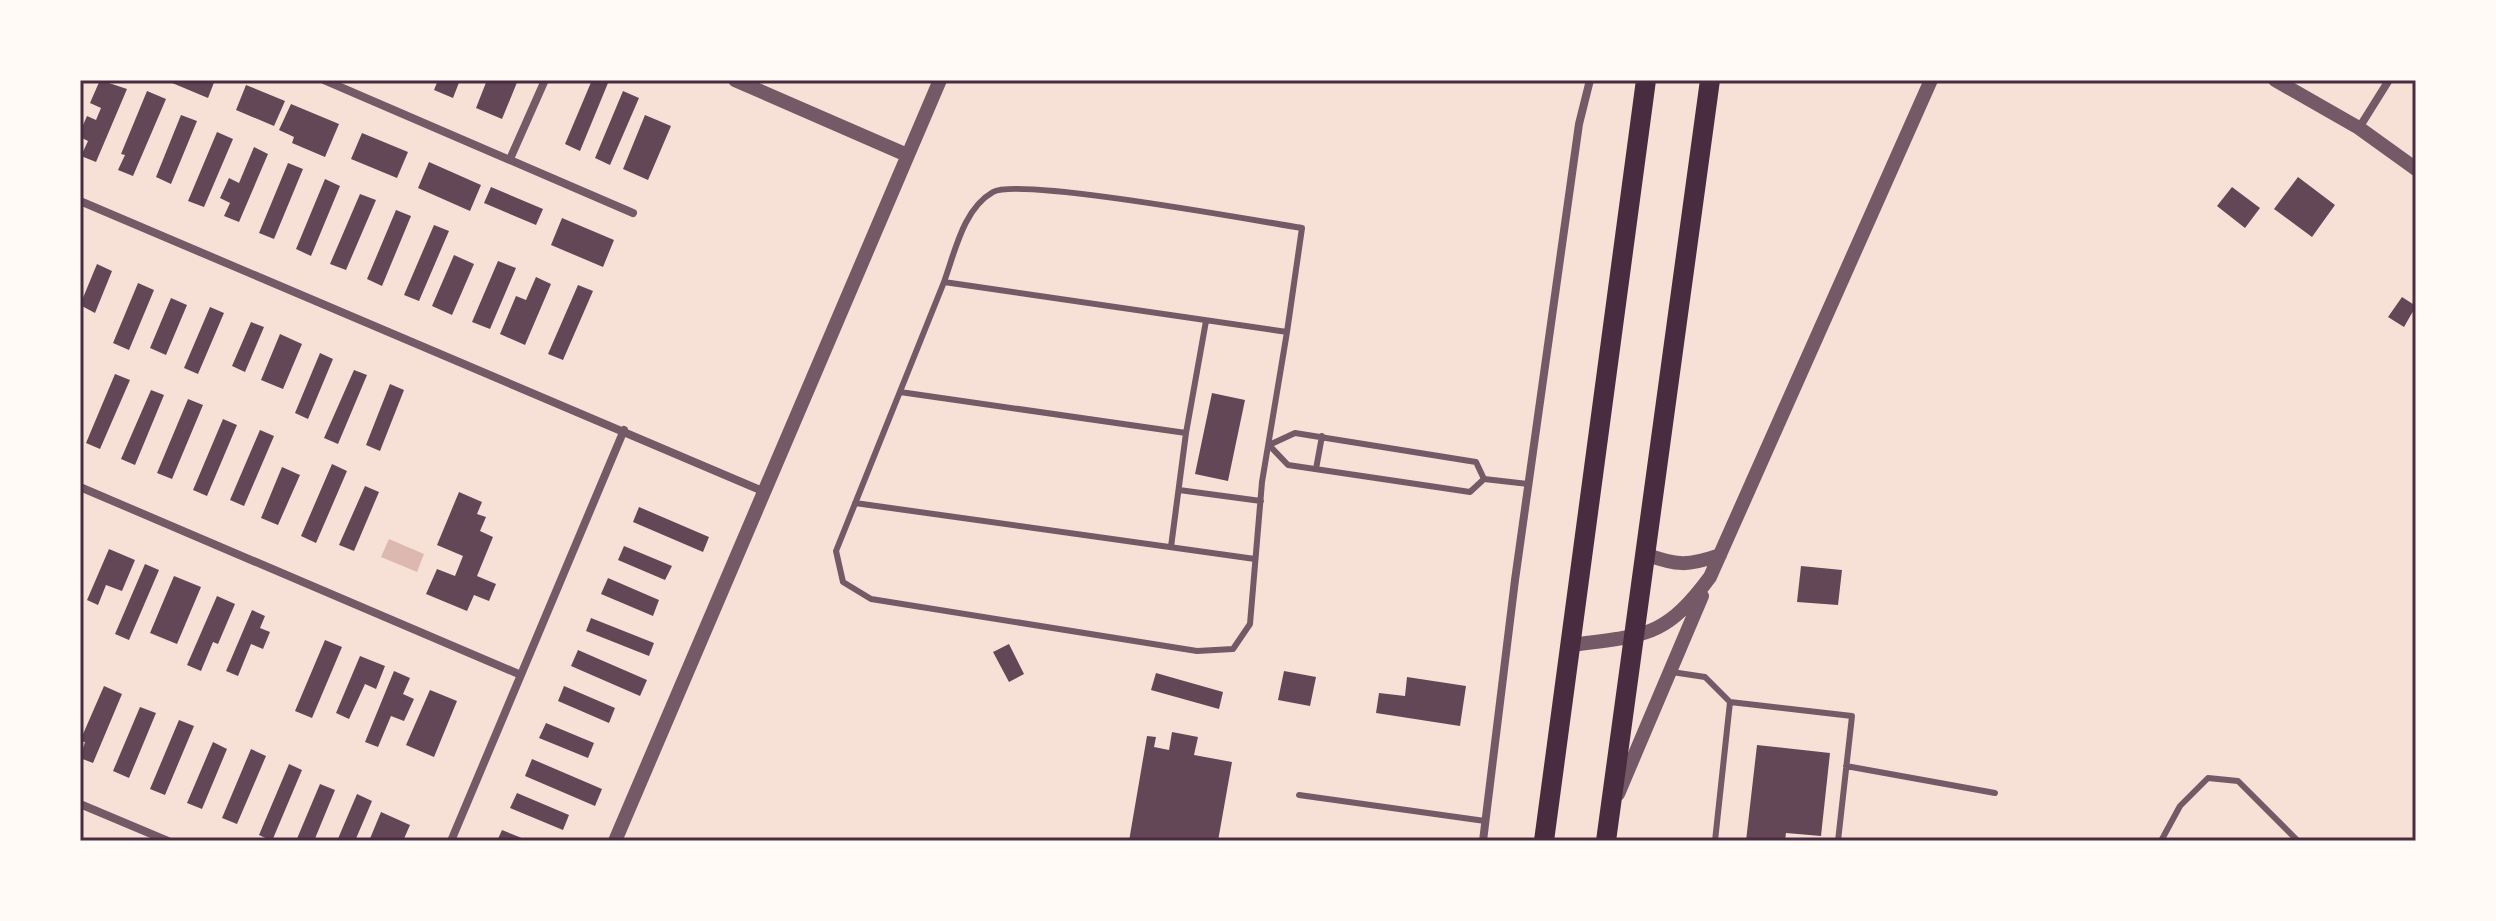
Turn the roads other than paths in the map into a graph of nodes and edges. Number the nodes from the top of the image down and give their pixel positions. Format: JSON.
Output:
{"nodes":[{"id":1,"x":324,"y":80,"type":"edge"},
{"id":2,"x":545,"y":80,"type":"edge"},
{"id":3,"x":735,"y":80,"type":"edge"},
{"id":4,"x":940,"y":80,"type":"edge"},
{"id":5,"x":1590,"y":80,"type":"edge"},
{"id":6,"x":1646,"y":80,"type":"edge"},
{"id":7,"x":1710,"y":80,"type":"edge"},
{"id":8,"x":1931,"y":80,"type":"edge"},
{"id":9,"x":2275,"y":80,"type":"edge"},
{"id":10,"x":2389,"y":80,"type":"edge"},
{"id":11,"x":2359,"y":128,"type":"junction"},
{"id":12,"x":907,"y":155,"type":"junction"},
{"id":13,"x":510,"y":159,"type":"junction"},
{"id":14,"x":2416,"y":169,"type":"edge"},
{"id":15,"x":80,"y":201,"type":"edge"},
{"id":16,"x":633,"y":213,"type":"dead end"},
{"id":17,"x":944,"y":282,"type":"junction"},
{"id":18,"x":1206,"y":321,"type":"junction"},
{"id":19,"x":1287,"y":332,"type":"junction"},
{"id":20,"x":900,"y":392,"type":"junction"},
{"id":21,"x":624,"y":430,"type":"junction"},
{"id":22,"x":1186,"y":433,"type":"junction"},
{"id":23,"x":1322,"y":436,"type":"junction"},
{"id":24,"x":1269,"y":445,"type":"junction"},
{"id":25,"x":1316,"y":469,"type":"junction"},
{"id":26,"x":1484,"y":479,"type":"junction"},
{"id":27,"x":1528,"y":484,"type":"junction"},
{"id":28,"x":80,"y":487,"type":"edge"},
{"id":29,"x":1179,"y":490,"type":"junction"},
{"id":30,"x":765,"y":492,"type":"junction"},
{"id":31,"x":1261,"y":501,"type":"junction"},
{"id":32,"x":855,"y":503,"type":"junction"},
{"id":33,"x":1171,"y":547,"type":"junction"},
{"id":34,"x":1645,"y":554,"type":"junction"},
{"id":35,"x":1720,"y":555,"type":"junction"},
{"id":36,"x":1255,"y":559,"type":"junction"},
{"id":37,"x":1710,"y":577,"type":"junction"},
{"id":38,"x":1634,"y":636,"type":"junction"},
{"id":39,"x":1572,"y":645,"type":"junction"},
{"id":40,"x":1670,"y":671,"type":"junction"},
{"id":41,"x":521,"y":675,"type":"junction"},
{"id":42,"x":1730,"y":702,"type":"junction"},
{"id":43,"x":1846,"y":766,"type":"junction"},
{"id":44,"x":1995,"y":793,"type":"dead end"},
{"id":45,"x":1299,"y":795,"type":"dead end"},
{"id":46,"x":80,"y":804,"type":"edge"},
{"id":47,"x":1609,"y":814,"type":"junction"},
{"id":48,"x":1485,"y":821,"type":"junction"},
{"id":49,"x":168,"y":841,"type":"edge"},
{"id":50,"x":451,"y":841,"type":"edge"},
{"id":51,"x":615,"y":841,"type":"edge"},
{"id":52,"x":1483,"y":841,"type":"edge"},
{"id":53,"x":1544,"y":841,"type":"edge"},
{"id":54,"x":1606,"y":841,"type":"edge"},
{"id":55,"x":1715,"y":841,"type":"edge"},
{"id":56,"x":1838,"y":841,"type":"edge"},
{"id":57,"x":2161,"y":841,"type":"edge"},
{"id":58,"x":2298,"y":841,"type":"edge"}],
"edges":[{"from":1,"to":13,"type":"street"},
{"from":2,"to":13,"type":"street"},
{"from":3,"to":12,"type":"street"},
{"from":4,"to":12,"type":"street"},
{"from":5,"to":27,"type":"street"},
{"from":6,"to":39,"type":"main road"},
{"from":7,"to":34,"type":"main road"},
{"from":8,"to":35,"type":"street"},
{"from":9,"to":11,"type":"street"},
{"from":10,"to":11,"type":"street"},
{"from":11,"to":14,"type":"street"},
{"from":12,"to":30,"type":"street"},
{"from":13,"to":16,"type":"street"},
{"from":15,"to":21,"type":"street"},
{"from":17,"to":18,"type":"lane"},
{"from":17,"to":19,"type":"lane"},
{"from":17,"to":20,"type":"lane"},
{"from":18,"to":19,"type":"lane"},
{"from":18,"to":22,"type":"lane"},
{"from":19,"to":24,"type":"lane"},
{"from":20,"to":22,"type":"lane"},
{"from":20,"to":32,"type":"lane"},
{"from":21,"to":30,"type":"street"},
{"from":21,"to":41,"type":"street"},
{"from":22,"to":29,"type":"lane"},
{"from":23,"to":24,"type":"lane"},
{"from":23,"to":25,"type":"lane"},
{"from":23,"to":26,"type":"lane"},
{"from":24,"to":25,"type":"lane"},
{"from":24,"to":31,"type":"lane"},
{"from":25,"to":26,"type":"lane"},
{"from":26,"to":27,"type":"lane"},
{"from":27,"to":48,"type":"street"},
{"from":28,"to":41,"type":"street"},
{"from":29,"to":31,"type":"lane"},
{"from":29,"to":33,"type":"lane"},
{"from":30,"to":51,"type":"street"},
{"from":31,"to":36,"type":"lane"},
{"from":32,"to":33,"type":"lane"},
{"from":32,"to":36,"type":"lane"},
{"from":33,"to":36,"type":"lane"},
{"from":34,"to":35,"type":"street"},
{"from":34,"to":38,"type":"main road"},
{"from":35,"to":37,"type":"street"},
{"from":37,"to":38,"type":"street"},
{"from":37,"to":40,"type":"street"},
{"from":38,"to":39,"type":"street"},
{"from":38,"to":47,"type":"main road"},
{"from":39,"to":53,"type":"main road"},
{"from":40,"to":42,"type":"lane"},
{"from":40,"to":47,"type":"street"},
{"from":41,"to":50,"type":"street"},
{"from":42,"to":43,"type":"lane"},
{"from":42,"to":55,"type":"lane"},
{"from":43,"to":44,"type":"lane"},
{"from":43,"to":56,"type":"lane"},
{"from":45,"to":48,"type":"lane"},
{"from":46,"to":49,"type":"street"},
{"from":47,"to":54,"type":"main road"},
{"from":48,"to":52,"type":"street"},
{"from":57,"to":58,"type":"lane"}]}
